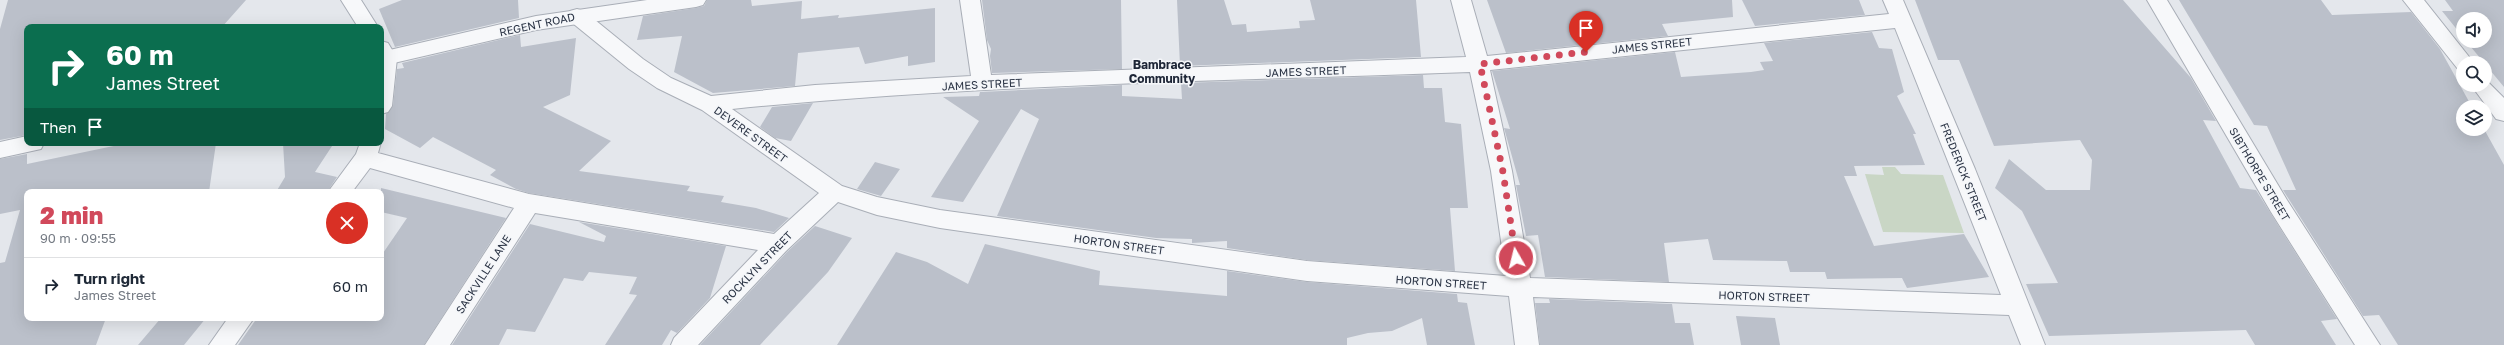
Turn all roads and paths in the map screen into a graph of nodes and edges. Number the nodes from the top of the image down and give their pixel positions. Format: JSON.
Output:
{"nodes":[{"id":1,"x":351,"y":0,"type":"edge"},
{"id":2,"x":696,"y":0,"type":"edge"},
{"id":3,"x":970,"y":0,"type":"edge"},
{"id":4,"x":1461,"y":0,"type":"edge"},
{"id":5,"x":1892,"y":0,"type":"edge"},
{"id":6,"x":2157,"y":0,"type":"edge"},
{"id":7,"x":2413,"y":0,"type":"edge"},
{"id":8,"x":576,"y":16,"type":"junction"},
{"id":9,"x":1900,"y":20,"type":"junction"},
{"id":10,"x":366,"y":24,"type":"edge"},
{"id":11,"x":384,"y":55,"type":"edge"},
{"id":12,"x":2458,"y":56,"type":"edge"},
{"id":13,"x":1480,"y":64,"type":"junction"},
{"id":14,"x":982,"y":83,"type":"junction"},
{"id":15,"x":2487,"y":92,"type":"edge"},
{"id":16,"x":710,"y":104,"type":"junction"},
{"id":17,"x":2504,"y":113,"type":"edge"},
{"id":18,"x":24,"y":145,"type":"edge"},
{"id":19,"x":0,"y":150,"type":"edge"},
{"id":20,"x":368,"y":151,"type":"edge"},
{"id":21,"x":341,"y":189,"type":"edge"},
{"id":22,"x":834,"y":192,"type":"junction"},
{"id":23,"x":529,"y":203,"type":"junction"},
{"id":24,"x":940,"y":219,"type":"joint"},
{"id":25,"x":778,"y":244,"type":"junction"},
{"id":26,"x":1520,"y":287,"type":"junction"},
{"id":27,"x":2017,"y":305,"type":"junction"},
{"id":28,"x":240,"y":321,"type":"edge"},
{"id":29,"x":221,"y":345,"type":"edge"},
{"id":30,"x":437,"y":345,"type":"edge"},
{"id":31,"x":683,"y":345,"type":"edge"},
{"id":32,"x":1527,"y":345,"type":"edge"},
{"id":33,"x":2033,"y":345,"type":"edge"},
{"id":34,"x":2368,"y":345,"type":"edge"}],
"edges":[{"from":1,"to":10,"type":"street"},
{"from":2,"to":8,"type":"street","name":"REGENT ROAD"},
{"from":3,"to":14,"type":"street"},
{"from":4,"to":13,"type":"street"},
{"from":5,"to":9,"type":"street","name":"FREDERICK STREET"},
{"from":6,"to":34,"type":"street","name":"SIBTHORPE STREET"},
{"from":7,"to":12,"type":"street"},
{"from":8,"to":11,"type":"street","name":"REGENT ROAD"},
{"from":8,"to":16,"type":"street","name":"DEVERE STREET"},
{"from":9,"to":13,"type":"street","name":"JAMES STREET"},
{"from":9,"to":27,"type":"street","name":"FREDERICK STREET"},
{"from":13,"to":14,"type":"street","name":"JAMES STREET"},
{"from":13,"to":26,"type":"street"},
{"from":14,"to":16,"type":"street","name":"JAMES STREET"},
{"from":15,"to":17,"type":"street"},
{"from":16,"to":22,"type":"street","name":"DEVERE STREET"},
{"from":18,"to":19,"type":"street"},
{"from":20,"to":21,"type":"street"},
{"from":20,"to":23,"type":"street"},
{"from":22,"to":24,"type":"street","name":"DEVERE STREET"},
{"from":22,"to":25,"type":"street","name":"ROCKLYN STREET"},
{"from":23,"to":25,"type":"street"},
{"from":23,"to":30,"type":"street","name":"SACKVILLE LANE"},
{"from":24,"to":26,"type":"street","name":"HORTON STREET"},
{"from":25,"to":31,"type":"street","name":"ROCKLYN STREET"},
{"from":26,"to":27,"type":"street","name":"HORTON STREET"},
{"from":26,"to":32,"type":"street"},
{"from":27,"to":33,"type":"street","name":"FREDERICK STREET"},
{"from":28,"to":29,"type":"street"}]}
